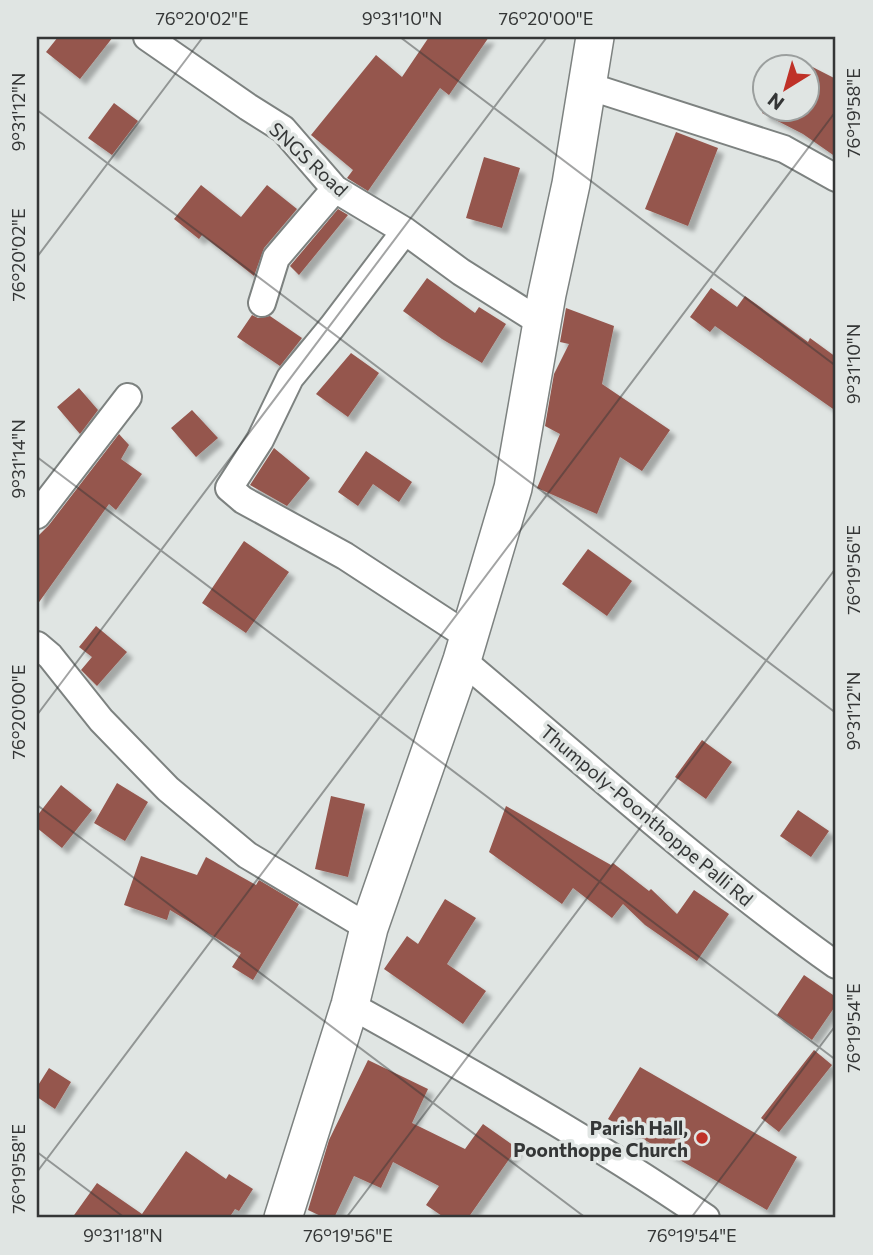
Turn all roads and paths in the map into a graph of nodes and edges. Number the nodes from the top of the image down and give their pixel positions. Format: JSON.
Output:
{"nodes":[{"id":1,"x":595,"y":37,"type":"edge"},
{"id":2,"x":160,"y":40,"type":"edge"},
{"id":3,"x":588,"y":86,"type":"junction"},
{"id":4,"x":836,"y":178,"type":"edge"},
{"id":5,"x":335,"y":189,"type":"junction"},
{"id":6,"x":405,"y":231,"type":"junction"},
{"id":7,"x":262,"y":303,"type":"dead end"},
{"id":8,"x":542,"y":323,"type":"junction"},
{"id":9,"x":128,"y":397,"type":"dead end"},
{"id":10,"x":37,"y":515,"type":"edge"},
{"id":11,"x":37,"y":645,"type":"edge"},
{"id":12,"x":465,"y":649,"type":"junction"},
{"id":13,"x":369,"y":928,"type":"junction"},
{"id":14,"x":836,"y":965,"type":"edge"},
{"id":15,"x":350,"y":1006,"type":"junction"},
{"id":16,"x":282,"y":1218,"type":"edge"},
{"id":17,"x":706,"y":1218,"type":"edge"}],
"edges":[{"from":1,"to":3,"type":"main road"},
{"from":2,"to":5,"type":"street","name":"SNGS Road"},
{"from":3,"to":4,"type":"street"},
{"from":3,"to":8,"type":"main road"},
{"from":5,"to":6,"type":"street","name":"SNGS Road"},
{"from":5,"to":7,"type":"street"},
{"from":6,"to":8,"type":"street","name":"SNGS Road"},
{"from":6,"to":12,"type":"street","name":"Thumpoly-Poonthoppe Palli Rd"},
{"from":8,"to":12,"type":"main road"},
{"from":9,"to":10,"type":"street"},
{"from":11,"to":13,"type":"street"},
{"from":12,"to":13,"type":"main road"},
{"from":12,"to":14,"type":"street","name":"Thumpoly-Poonthoppe Palli Rd"},
{"from":13,"to":15,"type":"main road"},
{"from":15,"to":16,"type":"main road"},
{"from":15,"to":17,"type":"street"}]}
